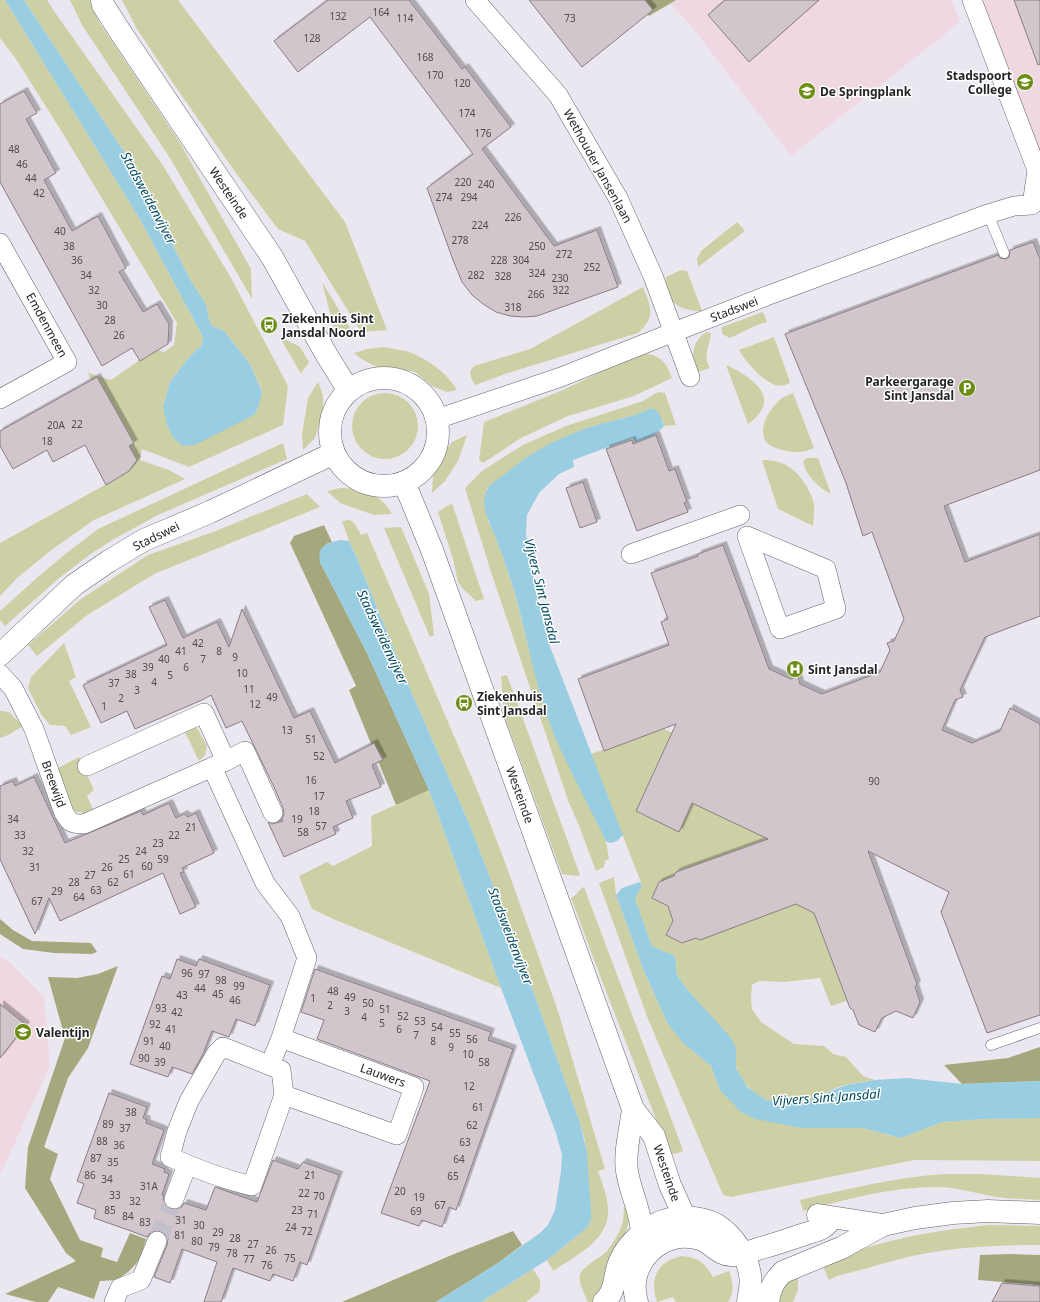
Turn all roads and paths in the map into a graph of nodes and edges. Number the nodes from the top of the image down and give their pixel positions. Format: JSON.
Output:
{"nodes":[{"id":1,"x":102,"y":0,"type":"edge"},
{"id":2,"x":475,"y":0,"type":"edge"},
{"id":3,"x":972,"y":0,"type":"edge"},
{"id":4,"x":1036,"y":209,"type":"edge"},
{"id":5,"x":988,"y":214,"type":"junction"},
{"id":6,"x":0,"y":243,"type":"edge"},
{"id":7,"x":1004,"y":253,"type":"dead end"},
{"id":8,"x":674,"y":332,"type":"junction"},
{"id":9,"x":690,"y":378,"type":"dead end"},
{"id":10,"x":349,"y":391,"type":"junction"},
{"id":11,"x":0,"y":400,"type":"edge"},
{"id":12,"x":437,"y":419,"type":"junction"},
{"id":13,"x":334,"y":453,"type":"junction"},
{"id":14,"x":404,"y":482,"type":"junction"},
{"id":15,"x":740,"y":515,"type":"dead end"},
{"id":16,"x":747,"y":536,"type":"joint"},
{"id":17,"x":631,"y":554,"type":"dead end"},
{"id":18,"x":0,"y":655,"type":"edge"},
{"id":19,"x":0,"y":674,"type":"edge"},
{"id":20,"x":219,"y":764,"type":"junction"},
{"id":21,"x":87,"y":766,"type":"dead end"},
{"id":22,"x":273,"y":813,"type":"dead end"},
{"id":23,"x":1040,"y":1028,"type":"edge"},
{"id":24,"x":281,"y":1038,"type":"junction"},
{"id":25,"x":991,"y":1045,"type":"dead end"},
{"id":26,"x":270,"y":1065,"type":"junction"},
{"id":27,"x":284,"y":1095,"type":"junction"},
{"id":28,"x":633,"y":1109,"type":"junction"},
{"id":29,"x":187,"y":1165,"type":"junction"},
{"id":30,"x":174,"y":1199,"type":"tunnel mouth"},
{"id":31,"x":1040,"y":1213,"type":"edge"},
{"id":32,"x":685,"y":1218,"type":"junction"},
{"id":33,"x":883,"y":1225,"type":"junction"},
{"id":34,"x":651,"y":1234,"type":"junction"},
{"id":35,"x":157,"y":1240,"type":"tunnel mouth"},
{"id":36,"x":738,"y":1247,"type":"junction"},
{"id":37,"x":609,"y":1295,"type":"edge"},
{"id":38,"x":769,"y":1295,"type":"edge"},
{"id":39,"x":114,"y":1302,"type":"edge"},
{"id":40,"x":637,"y":1302,"type":"edge"},
{"id":41,"x":748,"y":1302,"type":"edge"}],
"edges":[{"from":1,"to":10,"type":"street","name":"Westeinde"},
{"from":2,"to":8,"type":"street","name":"Wethouder Jansenlaan"},
{"from":3,"to":4,"type":"street"},
{"from":4,"to":5,"type":"street","name":"Stadswei"},
{"from":5,"to":7,"type":"lane"},
{"from":5,"to":8,"type":"street","name":"Stadswei"},
{"from":6,"to":11,"type":"street","name":"Emdenmeen"},
{"from":8,"to":9,"type":"street","name":"Wethouder Jansenlaan"},
{"from":8,"to":12,"type":"street","name":"Stadswei"},
{"from":10,"to":12,"type":"street"},
{"from":10,"to":13,"type":"street"},
{"from":12,"to":14,"type":"street"},
{"from":13,"to":14,"type":"street"},
{"from":13,"to":18,"type":"street","name":"Stadswei"},
{"from":14,"to":28,"type":"street","name":"Westeinde"},
{"from":15,"to":17,"type":"street"},
{"from":16,"to":16,"type":"street"},
{"from":19,"to":20,"type":"street","name":"Breewijd"},
{"from":20,"to":21,"type":"street"},
{"from":20,"to":22,"type":"street","name":"Breewijd"},
{"from":20,"to":24,"type":"street"},
{"from":23,"to":25,"type":"lane"},
{"from":24,"to":26,"type":"street"},
{"from":24,"to":27,"type":"street","name":"Lauwers"},
{"from":26,"to":27,"type":"street"},
{"from":26,"to":29,"type":"street"},
{"from":27,"to":29,"type":"street"},
{"from":28,"to":32,"type":"street","name":"Westeinde"},
{"from":28,"to":34,"type":"street","name":"Westeinde"},
{"from":29,"to":30,"type":"street"},
{"from":31,"to":33,"type":"street"},
{"from":32,"to":34,"type":"street"},
{"from":32,"to":36,"type":"street"},
{"from":33,"to":36,"type":"street"},
{"from":33,"to":38,"type":"street"},
{"from":34,"to":36,"type":"street"},
{"from":34,"to":37,"type":"street"},
{"from":34,"to":40,"type":"street"},
{"from":35,"to":39,"type":"street"},
{"from":36,"to":41,"type":"street"}]}
